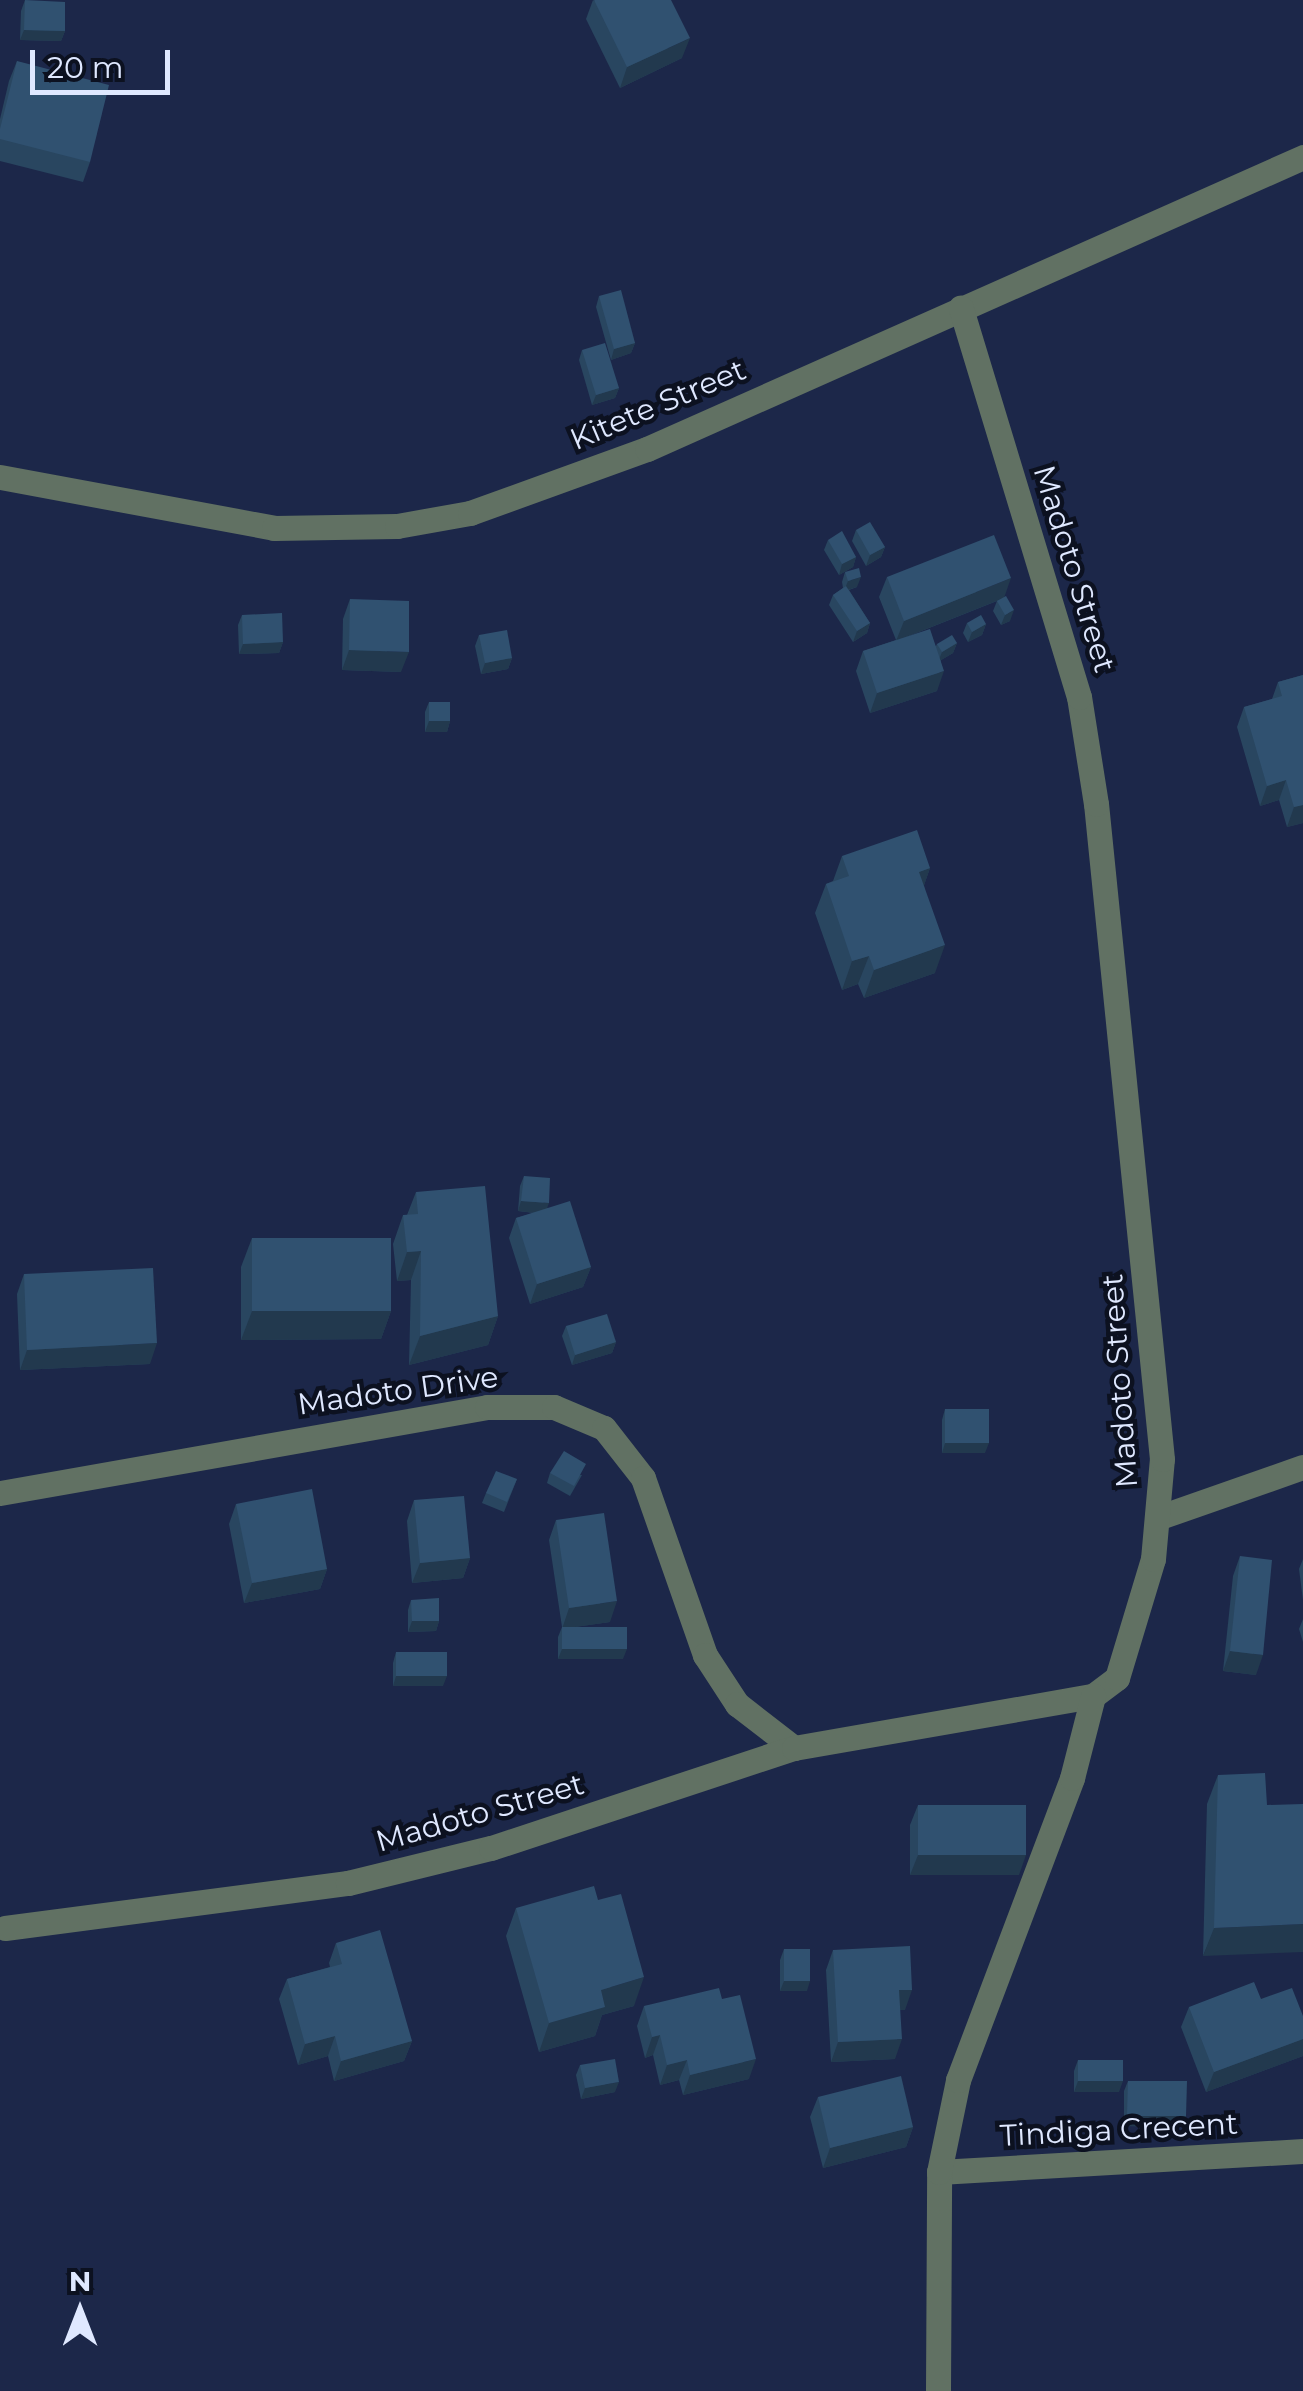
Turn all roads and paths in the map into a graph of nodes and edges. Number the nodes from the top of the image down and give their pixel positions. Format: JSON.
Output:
{"nodes":[{"id":1,"x":1303,"y":157,"type":"edge"},
{"id":2,"x":961,"y":308,"type":"junction"},
{"id":3,"x":0,"y":477,"type":"edge"},
{"id":4,"x":1303,"y":1466,"type":"edge"},
{"id":5,"x":0,"y":1493,"type":"edge"},
{"id":6,"x":1160,"y":1518,"type":"junction"},
{"id":7,"x":1093,"y":1696,"type":"junction"},
{"id":8,"x":794,"y":1748,"type":"junction"},
{"id":9,"x":4,"y":1928,"type":"dead end"},
{"id":10,"x":1303,"y":2152,"type":"edge"},
{"id":11,"x":939,"y":2172,"type":"junction"},
{"id":12,"x":938,"y":2391,"type":"edge"}],
"edges":[{"from":1,"to":2,"type":"street","name":"Kitete Street"},
{"from":2,"to":3,"type":"street","name":"Kitete Street"},
{"from":2,"to":6,"type":"street","name":"Madoto Street"},
{"from":4,"to":6,"type":"street"},
{"from":5,"to":8,"type":"street","name":"Madoto Drive"},
{"from":6,"to":7,"type":"street","name":"Madoto Street"},
{"from":7,"to":8,"type":"street","name":"Madoto Street"},
{"from":7,"to":11,"type":"street"},
{"from":8,"to":9,"type":"street","name":"Madoto Street"},
{"from":10,"to":11,"type":"street","name":"Tindiga Crecent"},
{"from":11,"to":12,"type":"street"}]}
